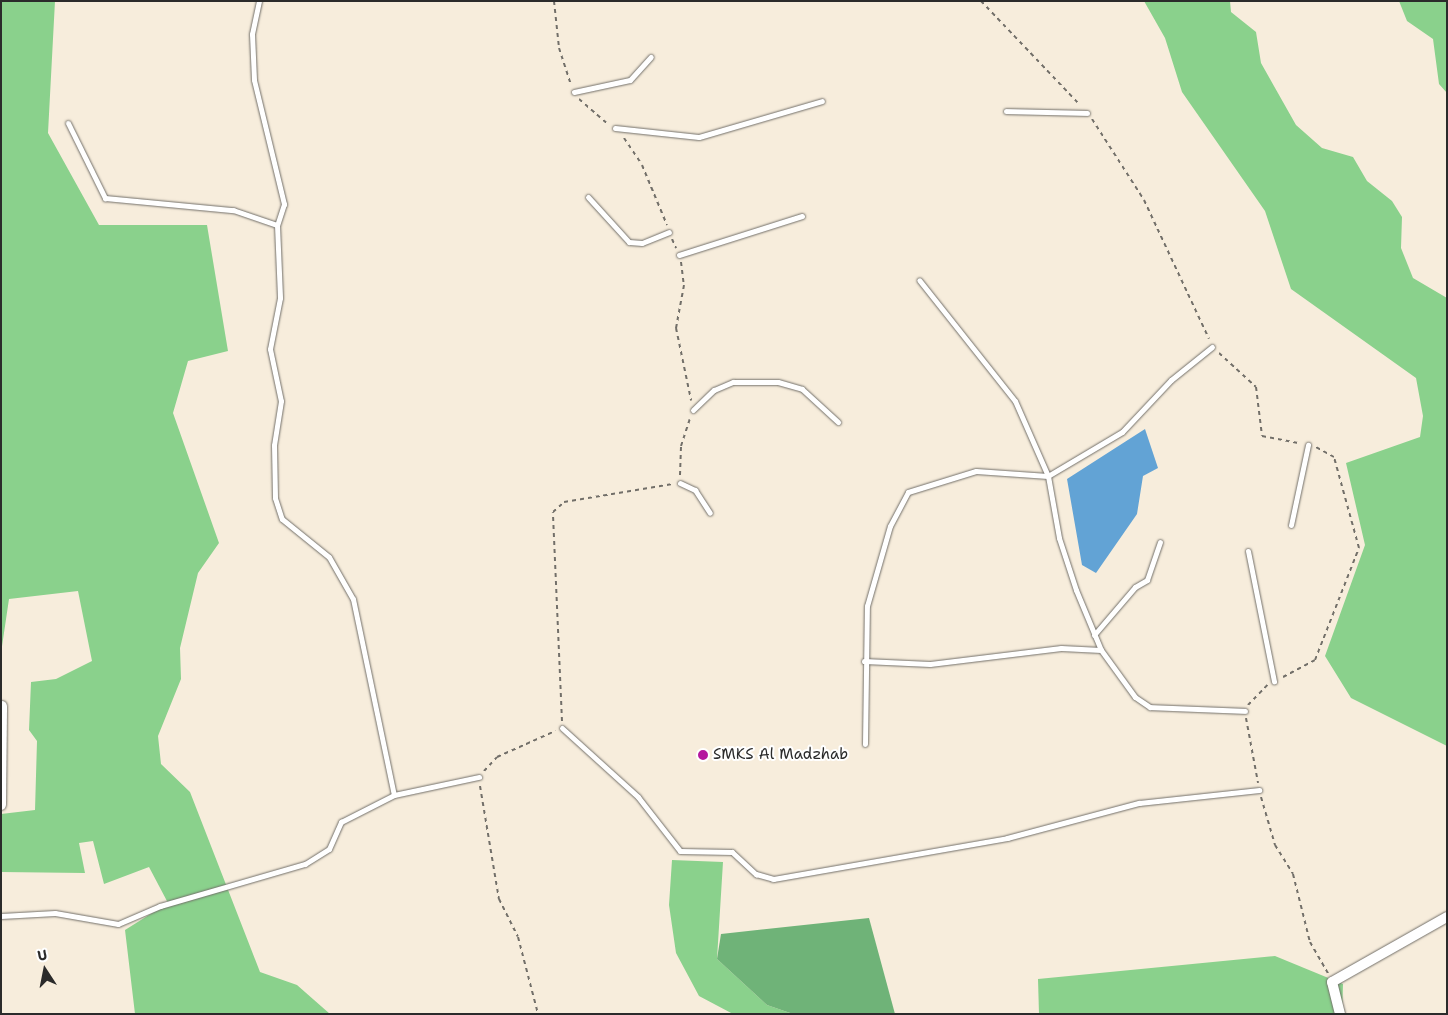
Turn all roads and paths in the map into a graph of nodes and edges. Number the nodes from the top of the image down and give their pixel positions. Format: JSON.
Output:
{"nodes":[{"id":1,"x":259,"y":1,"type":"edge"},
{"id":2,"x":981,"y":1,"type":"edge"},
{"id":3,"x":651,"y":57,"type":"dead end"},
{"id":4,"x":574,"y":92,"type":"dead end"},
{"id":5,"x":822,"y":101,"type":"dead end"},
{"id":6,"x":1006,"y":111,"type":"dead end"},
{"id":7,"x":1087,"y":113,"type":"junction"},
{"id":8,"x":68,"y":123,"type":"dead end"},
{"id":9,"x":615,"y":128,"type":"dead end"},
{"id":10,"x":588,"y":197,"type":"dead end"},
{"id":11,"x":802,"y":216,"type":"dead end"},
{"id":12,"x":278,"y":225,"type":"junction"},
{"id":13,"x":669,"y":232,"type":"dead end"},
{"id":14,"x":678,"y":255,"type":"dead end"},
{"id":15,"x":919,"y":280,"type":"dead end"},
{"id":16,"x":1212,"y":347,"type":"junction"},
{"id":17,"x":693,"y":410,"type":"dead end"},
{"id":18,"x":838,"y":422,"type":"dead end"},
{"id":19,"x":1308,"y":445,"type":"junction"},
{"id":20,"x":1048,"y":476,"type":"junction"},
{"id":21,"x":680,"y":483,"type":"joint"},
{"id":22,"x":710,"y":513,"type":"dead end"},
{"id":23,"x":1291,"y":525,"type":"dead end"},
{"id":24,"x":1160,"y":542,"type":"dead end"},
{"id":25,"x":1248,"y":551,"type":"dead end"},
{"id":26,"x":1094,"y":634,"type":"junction"},
{"id":27,"x":1101,"y":650,"type":"junction"},
{"id":28,"x":864,"y":661,"type":"junction"},
{"id":29,"x":1274,"y":681,"type":"junction"},
{"id":30,"x":2,"y":706,"type":"edge"},
{"id":31,"x":1245,"y":711,"type":"junction"},
{"id":32,"x":562,"y":728,"type":"junction"},
{"id":33,"x":865,"y":744,"type":"dead end"},
{"id":34,"x":478,"y":777,"type":"junction"},
{"id":35,"x":1259,"y":790,"type":"junction"},
{"id":36,"x":394,"y":795,"type":"junction"},
{"id":37,"x":1,"y":805,"type":"edge"},
{"id":38,"x":1,"y":916,"type":"edge"},
{"id":39,"x":1447,"y":917,"type":"edge"},
{"id":40,"x":1332,"y":982,"type":"junction"},
{"id":41,"x":538,"y":1014,"type":"edge"},
{"id":42,"x":1340,"y":1014,"type":"edge"}],
"edges":[{"from":1,"to":12,"type":"lane"},
{"from":2,"to":7,"type":"path"},
{"from":3,"to":4,"type":"lane"},
{"from":5,"to":9,"type":"lane"},
{"from":6,"to":7,"type":"lane"},
{"from":7,"to":16,"type":"path"},
{"from":8,"to":12,"type":"lane"},
{"from":10,"to":13,"type":"lane"},
{"from":11,"to":14,"type":"lane"},
{"from":12,"to":36,"type":"lane"},
{"from":15,"to":20,"type":"lane"},
{"from":16,"to":19,"type":"path"},
{"from":16,"to":20,"type":"lane"},
{"from":17,"to":18,"type":"lane"},
{"from":19,"to":23,"type":"lane"},
{"from":19,"to":29,"type":"path"},
{"from":20,"to":26,"type":"lane"},
{"from":20,"to":28,"type":"lane"},
{"from":21,"to":22,"type":"lane"},
{"from":21,"to":32,"type":"path"},
{"from":24,"to":26,"type":"lane"},
{"from":25,"to":29,"type":"lane"},
{"from":26,"to":27,"type":"lane"},
{"from":27,"to":28,"type":"lane"},
{"from":27,"to":31,"type":"lane"},
{"from":28,"to":33,"type":"lane"},
{"from":29,"to":31,"type":"path"},
{"from":30,"to":37,"type":"street"},
{"from":31,"to":35,"type":"path"},
{"from":32,"to":34,"type":"path"},
{"from":32,"to":35,"type":"lane"},
{"from":34,"to":36,"type":"lane"},
{"from":34,"to":41,"type":"path"},
{"from":35,"to":40,"type":"path"},
{"from":36,"to":38,"type":"lane"},
{"from":39,"to":40,"type":"street"},
{"from":40,"to":42,"type":"street"}]}
